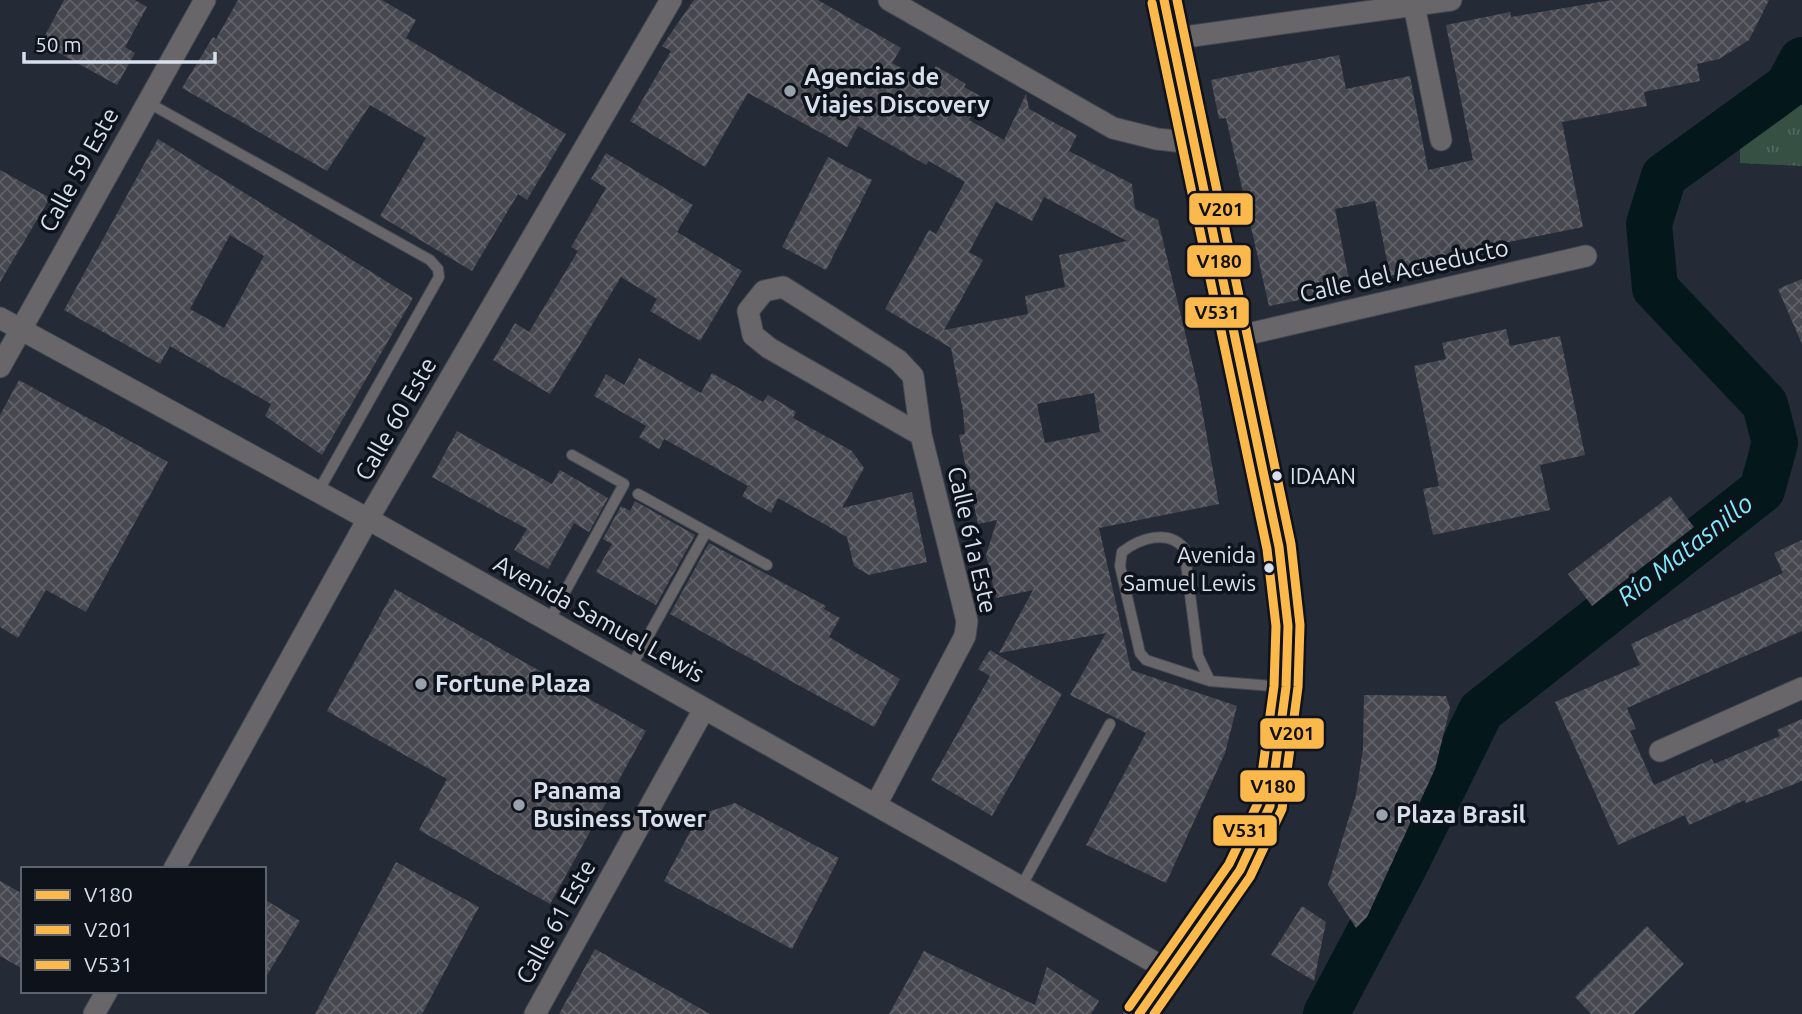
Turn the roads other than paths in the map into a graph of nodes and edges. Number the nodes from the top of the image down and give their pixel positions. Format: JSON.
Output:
{"nodes":[{"id":1,"x":205,"y":0,"type":"edge"},
{"id":2,"x":671,"y":0,"type":"edge"},
{"id":3,"x":889,"y":0,"type":"edge"},
{"id":4,"x":1164,"y":0,"type":"edge"},
{"id":5,"x":1451,"y":0,"type":"edge"},
{"id":6,"x":1413,"y":4,"type":"edge"},
{"id":7,"x":1171,"y":39,"type":"junction"},
{"id":8,"x":147,"y":102,"type":"junction"},
{"id":9,"x":1441,"y":140,"type":"dead end"},
{"id":10,"x":1195,"y":143,"type":"junction"},
{"id":11,"x":1586,"y":256,"type":"dead end"},
{"id":12,"x":0,"y":318,"type":"edge"},
{"id":13,"x":21,"y":329,"type":"junction"},
{"id":14,"x":1235,"y":337,"type":"junction"},
{"id":15,"x":0,"y":367,"type":"edge"},
{"id":16,"x":921,"y":435,"type":"junction"},
{"id":17,"x":572,"y":455,"type":"dead end"},
{"id":18,"x":318,"y":492,"type":"junction"},
{"id":19,"x":638,"y":494,"type":"dead end"},
{"id":20,"x":368,"y":519,"type":"junction"},
{"id":21,"x":706,"y":532,"type":"junction"},
{"id":22,"x":767,"y":565,"type":"dead end"},
{"id":23,"x":548,"y":621,"type":"junction"},
{"id":24,"x":631,"y":667,"type":"junction"},
{"id":25,"x":1210,"y":681,"type":"junction"},
{"id":26,"x":1286,"y":687,"type":"junction"},
{"id":27,"x":1802,"y":688,"type":"edge"},
{"id":28,"x":704,"y":709,"type":"junction"},
{"id":29,"x":1110,"y":724,"type":"dead end"},
{"id":30,"x":1660,"y":751,"type":"dead end"},
{"id":31,"x":877,"y":803,"type":"junction"},
{"id":32,"x":175,"y":867,"type":"edge"},
{"id":33,"x":1021,"y":887,"type":"junction"},
{"id":34,"x":1170,"y":971,"type":"junction"},
{"id":35,"x":106,"y":993,"type":"edge"},
{"id":36,"x":94,"y":1014,"type":"edge"},
{"id":37,"x":535,"y":1014,"type":"edge"},
{"id":38,"x":1139,"y":1014,"type":"edge"}],
"edges":[{"from":1,"to":8,"type":"street","name":"Calle 59 Este"},
{"from":2,"to":20,"type":"street","name":"Calle 60 Este"},
{"from":3,"to":10,"type":"street"},
{"from":4,"to":7,"type":"main road"},
{"from":5,"to":6,"type":"street"},
{"from":6,"to":7,"type":"street"},
{"from":6,"to":9,"type":"street"},
{"from":7,"to":10,"type":"main road"},
{"from":8,"to":13,"type":"street","name":"Calle 59 Este"},
{"from":8,"to":18,"type":"lane"},
{"from":10,"to":14,"type":"main road"},
{"from":11,"to":14,"type":"street","name":"Calle del Acueducto"},
{"from":12,"to":13,"type":"street","name":"Avenida Samuel Lewis"},
{"from":13,"to":15,"type":"street","name":"Calle 59 Este"},
{"from":13,"to":18,"type":"street","name":"Avenida Samuel Lewis"},
{"from":14,"to":26,"type":"main road"},
{"from":16,"to":16,"type":"street","name":"Calle 61a Este"},
{"from":16,"to":31,"type":"street","name":"Calle 61a Este"},
{"from":17,"to":23,"type":"lane"},
{"from":18,"to":20,"type":"street","name":"Avenida Samuel Lewis"},
{"from":19,"to":21,"type":"lane"},
{"from":20,"to":23,"type":"street","name":"Avenida Samuel Lewis"},
{"from":20,"to":32,"type":"street","name":"Calle 60 Este"},
{"from":21,"to":22,"type":"lane"},
{"from":21,"to":24,"type":"lane"},
{"from":23,"to":24,"type":"street","name":"Avenida Samuel Lewis"},
{"from":24,"to":28,"type":"street","name":"Avenida Samuel Lewis"},
{"from":25,"to":25,"type":"lane"},
{"from":25,"to":26,"type":"lane"},
{"from":26,"to":34,"type":"main road"},
{"from":27,"to":30,"type":"street"},
{"from":28,"to":31,"type":"street","name":"Avenida Samuel Lewis"},
{"from":28,"to":37,"type":"street","name":"Calle 61 Este"},
{"from":29,"to":33,"type":"lane"},
{"from":31,"to":33,"type":"street","name":"Avenida Samuel Lewis"},
{"from":33,"to":34,"type":"street","name":"Avenida Samuel Lewis"},
{"from":34,"to":38,"type":"main road"},
{"from":35,"to":36,"type":"street"}]}
